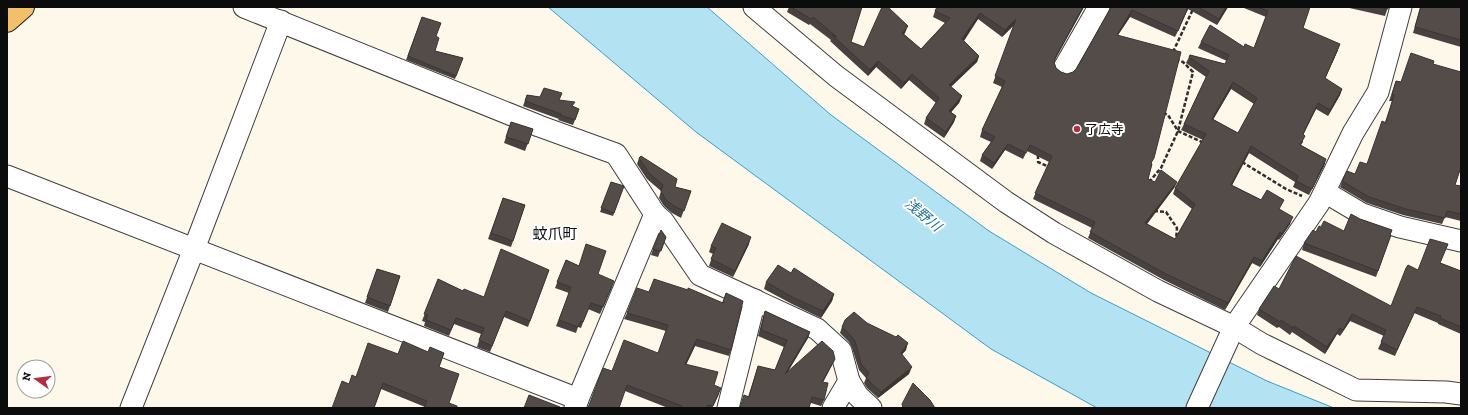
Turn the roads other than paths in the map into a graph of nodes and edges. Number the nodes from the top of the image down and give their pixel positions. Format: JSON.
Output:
{"nodes":[{"id":1,"x":23,"y":7,"type":"edge"},
{"id":2,"x":244,"y":7,"type":"edge"},
{"id":3,"x":754,"y":7,"type":"edge"},
{"id":4,"x":1099,"y":7,"type":"edge"},
{"id":5,"x":1401,"y":7,"type":"edge"},
{"id":6,"x":7,"y":21,"type":"edge"},
{"id":7,"x":280,"y":21,"type":"junction"},
{"id":8,"x":1064,"y":68,"type":"dead end"},
{"id":9,"x":7,"y":176,"type":"edge"},
{"id":10,"x":1322,"y":197,"type":"junction"},
{"id":11,"x":655,"y":214,"type":"junction"},
{"id":12,"x":1461,"y":241,"type":"edge"},
{"id":13,"x":194,"y":249,"type":"junction"},
{"id":14,"x":755,"y":300,"type":"junction"},
{"id":15,"x":1232,"y":332,"type":"junction"},
{"id":16,"x":849,"y":381,"type":"junction"},
{"id":17,"x":1461,"y":394,"type":"edge"},
{"id":18,"x":576,"y":404,"type":"edge"},
{"id":19,"x":131,"y":408,"type":"edge"},
{"id":20,"x":728,"y":408,"type":"edge"},
{"id":21,"x":833,"y":408,"type":"edge"},
{"id":22,"x":871,"y":408,"type":"edge"},
{"id":23,"x":1197,"y":408,"type":"edge"}],
"edges":[{"from":1,"to":6,"type":"main road"},
{"from":2,"to":7,"type":"street"},
{"from":3,"to":15,"type":"street"},
{"from":4,"to":8,"type":"street"},
{"from":5,"to":10,"type":"street"},
{"from":7,"to":11,"type":"street"},
{"from":7,"to":13,"type":"street"},
{"from":9,"to":13,"type":"street"},
{"from":10,"to":12,"type":"street"},
{"from":10,"to":15,"type":"street"},
{"from":11,"to":14,"type":"street"},
{"from":11,"to":18,"type":"street"},
{"from":13,"to":18,"type":"street"},
{"from":13,"to":19,"type":"street"},
{"from":14,"to":16,"type":"street"},
{"from":14,"to":20,"type":"street"},
{"from":15,"to":17,"type":"street"},
{"from":15,"to":23,"type":"street"},
{"from":16,"to":21,"type":"street"},
{"from":16,"to":22,"type":"street"}]}
